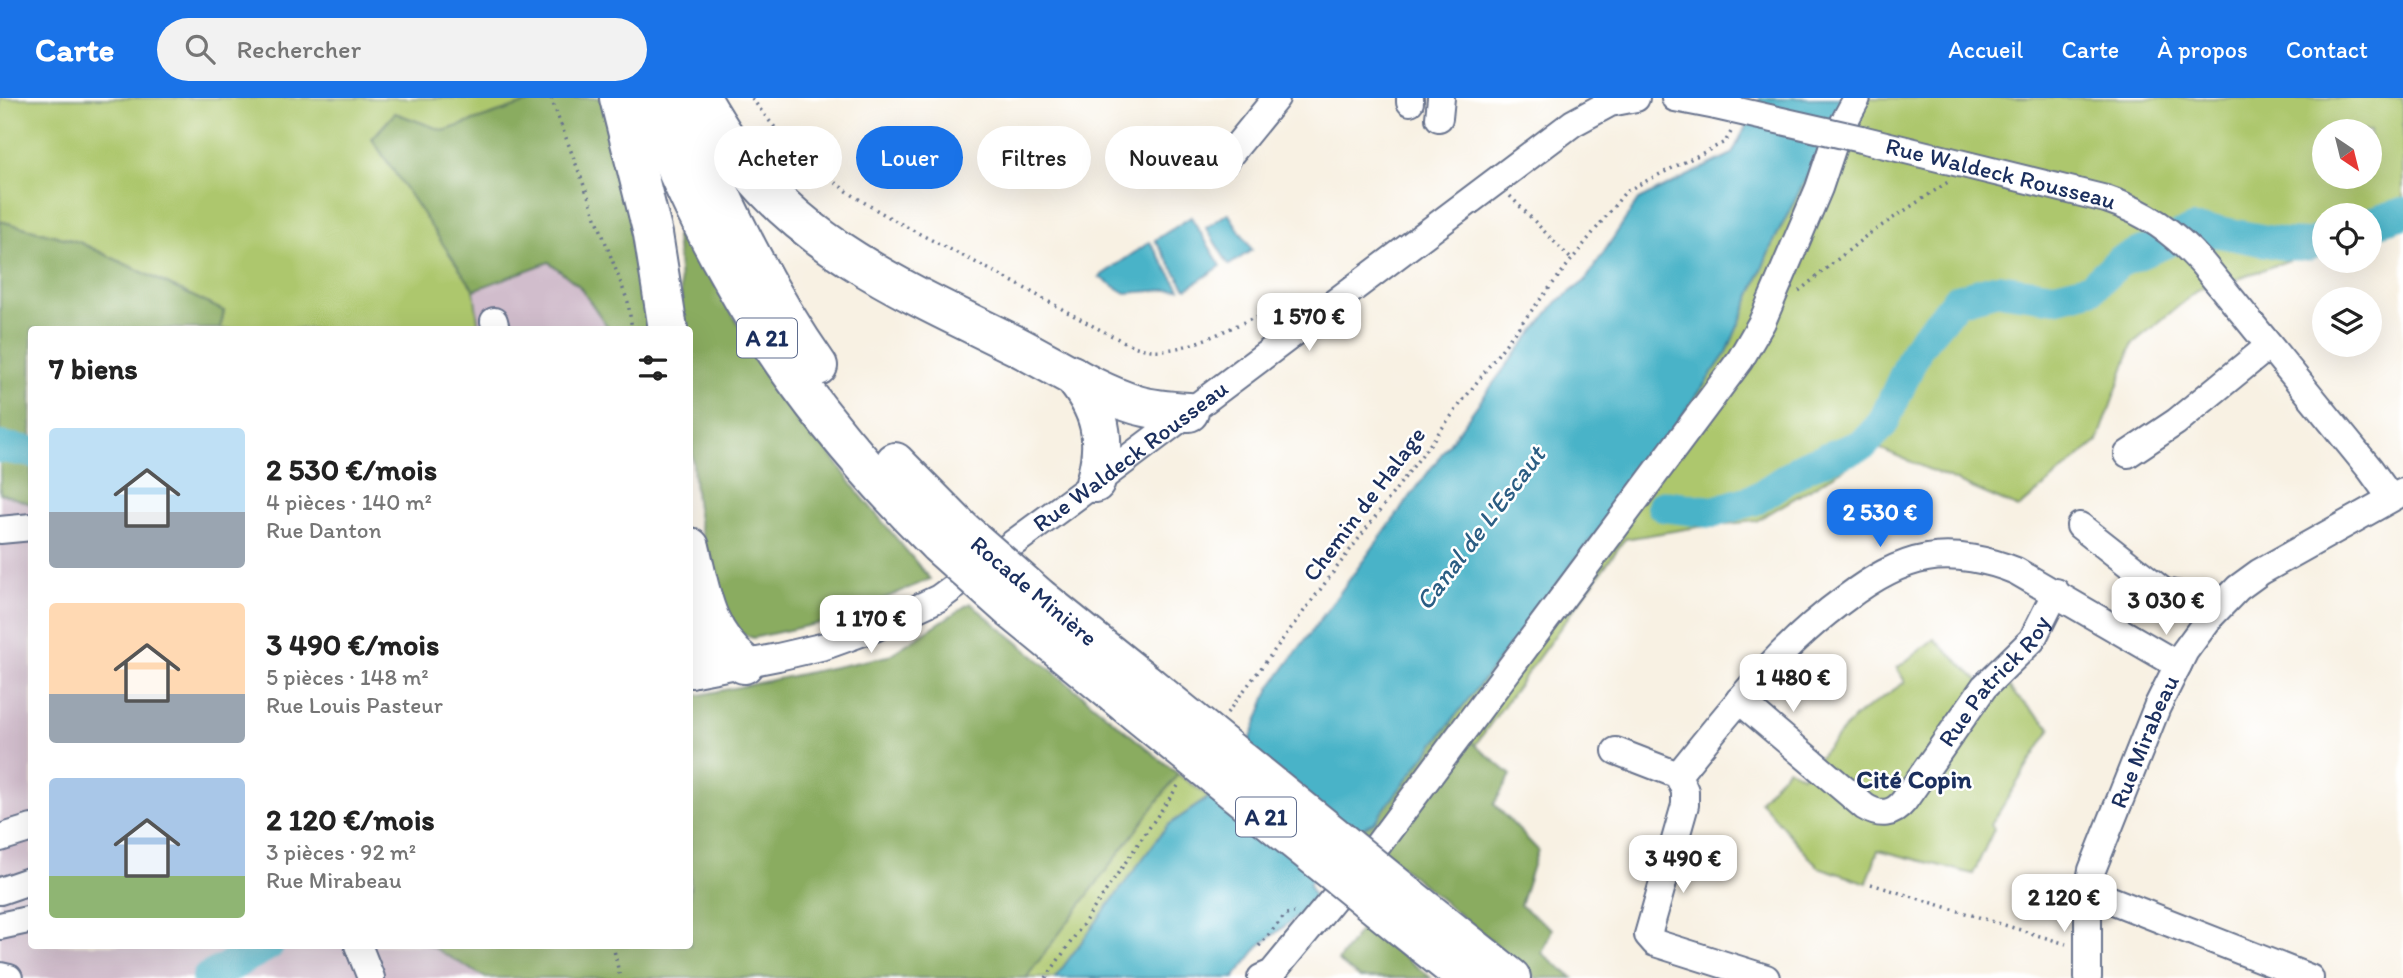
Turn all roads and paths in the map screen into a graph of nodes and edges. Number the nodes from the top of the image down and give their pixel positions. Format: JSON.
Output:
{"nodes":[{"id":1,"x":551,"y":98,"type":"edge"},
{"id":2,"x":619,"y":98,"type":"edge"},
{"id":3,"x":645,"y":98,"type":"edge"},
{"id":4,"x":680,"y":98,"type":"edge"},
{"id":5,"x":701,"y":98,"type":"edge"},
{"id":6,"x":752,"y":98,"type":"edge"},
{"id":7,"x":1276,"y":98,"type":"edge"},
{"id":8,"x":1636,"y":98,"type":"edge"},
{"id":9,"x":1675,"y":98,"type":"edge"},
{"id":10,"x":1857,"y":98,"type":"edge"},
{"id":11,"x":1731,"y":131,"type":"dead end"},
{"id":12,"x":1243,"y":138,"type":"edge"},
{"id":13,"x":1972,"y":166,"type":"junction"},
{"id":14,"x":1496,"y":181,"type":"junction"},
{"id":15,"x":1572,"y":260,"type":"junction"},
{"id":16,"x":1794,"y":296,"type":"dead end"},
{"id":17,"x":632,"y":326,"type":"edge"},
{"id":18,"x":668,"y":326,"type":"edge"},
{"id":19,"x":1291,"y":336,"type":"junction"},
{"id":20,"x":2269,"y":346,"type":"junction"},
{"id":21,"x":1069,"y":373,"type":"junction"},
{"id":22,"x":1189,"y":412,"type":"junction"},
{"id":23,"x":2128,"y":454,"type":"dead end"},
{"id":24,"x":1095,"y":483,"type":"junction"},
{"id":25,"x":2397,"y":495,"type":"edge"},
{"id":26,"x":2080,"y":526,"type":"dead end"},
{"id":27,"x":28,"y":527,"type":"edge"},
{"id":28,"x":0,"y":530,"type":"edge"},
{"id":29,"x":950,"y":537,"type":"junction"},
{"id":30,"x":693,"y":559,"type":"edge"},
{"id":31,"x":2056,"y":592,"type":"junction"},
{"id":32,"x":2218,"y":607,"type":"junction"},
{"id":33,"x":708,"y":617,"type":"junction"},
{"id":34,"x":693,"y":662,"type":"edge"},
{"id":35,"x":744,"y":664,"type":"junction"},
{"id":36,"x":2178,"y":665,"type":"junction"},
{"id":37,"x":693,"y":673,"type":"edge"},
{"id":38,"x":1740,"y":700,"type":"junction"},
{"id":39,"x":1226,"y":716,"type":"dead end"},
{"id":40,"x":1616,"y":751,"type":"dead end"},
{"id":41,"x":1186,"y":773,"type":"dead end"},
{"id":42,"x":1678,"y":775,"type":"junction"},
{"id":43,"x":28,"y":829,"type":"edge"},
{"id":44,"x":0,"y":838,"type":"edge"},
{"id":45,"x":28,"y":881,"type":"edge"},
{"id":46,"x":1871,"y":884,"type":"dead end"},
{"id":47,"x":0,"y":891,"type":"edge"},
{"id":48,"x":2088,"y":891,"type":"junction"},
{"id":49,"x":1304,"y":912,"type":"dead end"},
{"id":50,"x":1411,"y":916,"type":"junction"},
{"id":51,"x":28,"y":920,"type":"edge"},
{"id":52,"x":0,"y":926,"type":"edge"},
{"id":53,"x":1259,"y":946,"type":"dead end"},
{"id":54,"x":2088,"y":947,"type":"junction"},
{"id":55,"x":360,"y":949,"type":"edge"},
{"id":56,"x":614,"y":949,"type":"edge"},
{"id":57,"x":0,"y":976,"type":"edge"},
{"id":58,"x":9,"y":978,"type":"edge"},
{"id":59,"x":371,"y":978,"type":"edge"},
{"id":60,"x":620,"y":978,"type":"edge"},
{"id":61,"x":1046,"y":978,"type":"edge"},
{"id":62,"x":1261,"y":978,"type":"edge"},
{"id":63,"x":1465,"y":978,"type":"edge"},
{"id":64,"x":1511,"y":978,"type":"edge"},
{"id":65,"x":1766,"y":978,"type":"edge"},
{"id":66,"x":2088,"y":978,"type":"edge"},
{"id":67,"x":2310,"y":978,"type":"edge"}],
"edges":[{"from":1,"to":17,"type":"path"},
{"from":2,"to":18,"type":"highway"},
{"from":3,"to":29,"type":"highway","name":"Rocade Minière","number":"A 21"},
{"from":4,"to":29,"type":"highway","name":"Rocade Minière","number":"A 21"},
{"from":5,"to":21,"type":"highway"},
{"from":6,"to":19,"type":"path"},
{"from":7,"to":12,"type":"street"},
{"from":8,"to":14,"type":"street","name":"Rue Waldeck Rousseau"},
{"from":9,"to":13,"type":"street","name":"Rue Waldeck Rousseau","bridge":true},
{"from":10,"to":62,"type":"street"},
{"from":11,"to":15,"type":"path","name":"Chemin de Halage"},
{"from":13,"to":16,"type":"path"},
{"from":13,"to":20,"type":"street","name":"Rue Waldeck Rousseau"},
{"from":14,"to":15,"type":"path"},
{"from":14,"to":19,"type":"street","name":"Rue Waldeck Rousseau"},
{"from":15,"to":39,"type":"path","name":"Chemin de Halage"},
{"from":19,"to":22,"type":"street","name":"Rue Waldeck Rousseau"},
{"from":20,"to":23,"type":"street"},
{"from":20,"to":25,"type":"street","name":"Rue Waldeck Rousseau"},
{"from":21,"to":22,"type":"highway"},
{"from":21,"to":24,"type":"highway"},
{"from":22,"to":24,"type":"street","name":"Rue Waldeck Rousseau"},
{"from":24,"to":35,"type":"street","name":"Rue Waldeck Rousseau"},
{"from":25,"to":32,"type":"street","name":"Rue Mirabeau"},
{"from":26,"to":32,"type":"street"},
{"from":27,"to":28,"type":"street"},
{"from":29,"to":50,"type":"highway","name":"Rocade Minière","number":"A 21","bridge":true},
{"from":30,"to":33,"type":"highway"},
{"from":31,"to":36,"type":"street"},
{"from":31,"to":38,"type":"street"},
{"from":31,"to":38,"type":"street","name":"Rue Patrick Roy"},
{"from":32,"to":36,"type":"street","name":"Rue Mirabeau"},
{"from":33,"to":34,"type":"highway"},
{"from":33,"to":35,"type":"highway"},
{"from":35,"to":37,"type":"street","name":"Rue Waldeck Rousseau"},
{"from":36,"to":48,"type":"street","name":"Rue Mirabeau"},
{"from":38,"to":42,"type":"street"},
{"from":40,"to":42,"type":"street"},
{"from":41,"to":61,"type":"path"},
{"from":42,"to":65,"type":"street"},
{"from":43,"to":44,"type":"street"},
{"from":45,"to":47,"type":"street"},
{"from":46,"to":54,"type":"path"},
{"from":48,"to":54,"type":"street","name":"Rue Mirabeau"},
{"from":48,"to":67,"type":"street"},
{"from":49,"to":53,"type":"path"},
{"from":50,"to":63,"type":"highway","name":"Rocade Minière","number":"A 21"},
{"from":50,"to":64,"type":"highway","name":"Rocade Minière","number":"A 21"},
{"from":51,"to":52,"type":"street"},
{"from":54,"to":66,"type":"street","name":"Rue Mirabeau"},
{"from":55,"to":59,"type":"street"},
{"from":56,"to":60,"type":"path"},
{"from":57,"to":58,"type":"street"}]}
